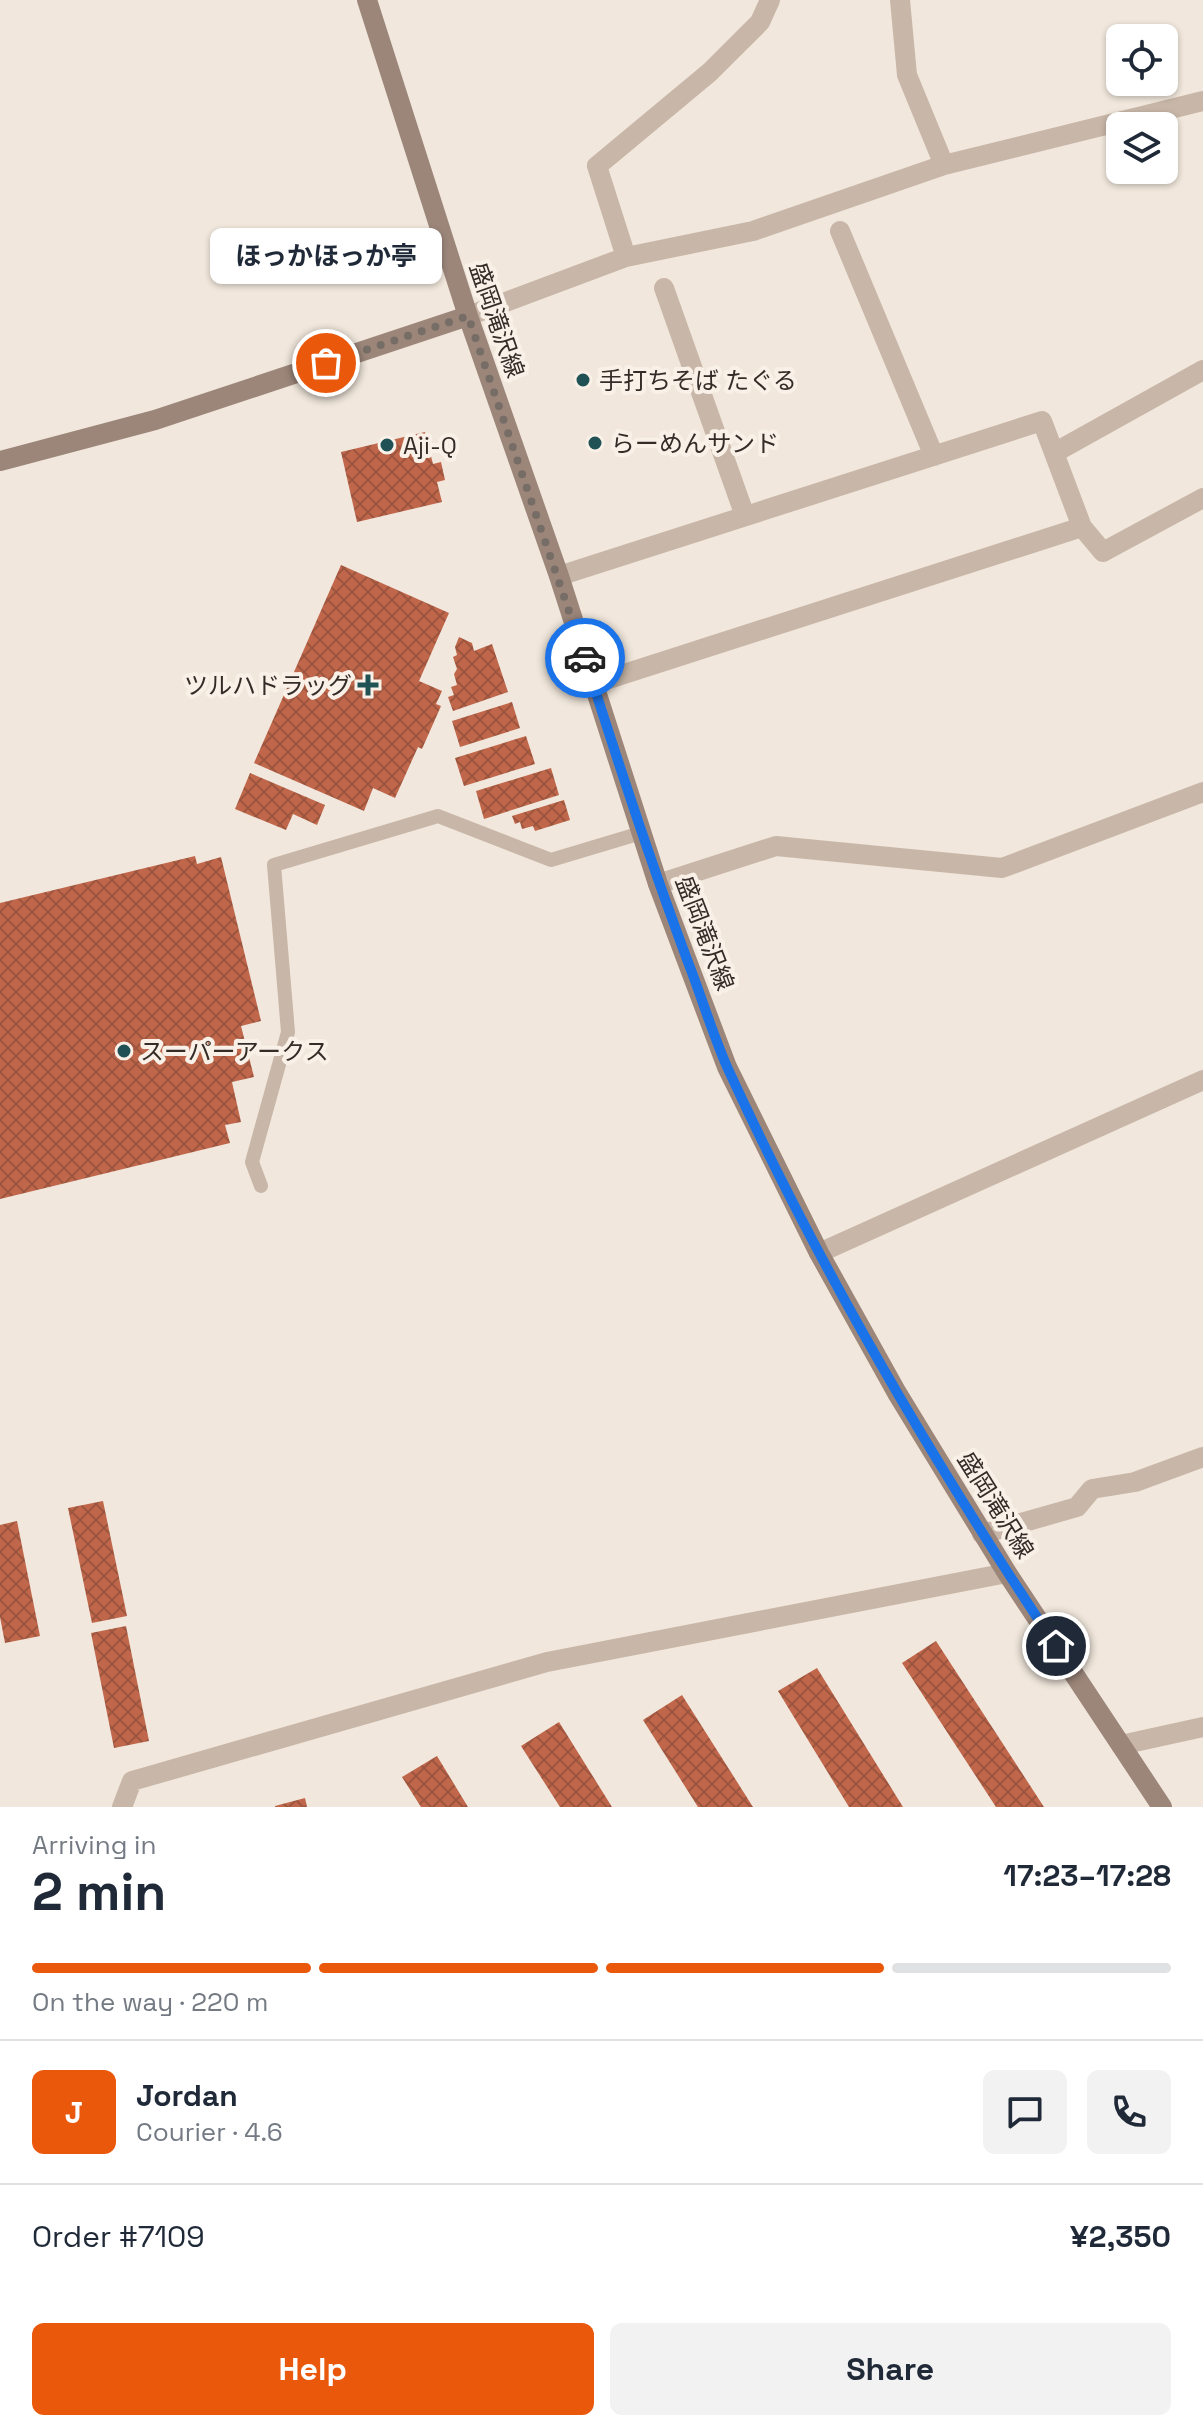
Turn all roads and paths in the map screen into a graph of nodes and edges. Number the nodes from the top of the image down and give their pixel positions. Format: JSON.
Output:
{"nodes":[{"id":1,"x":367,"y":0,"type":"edge"},
{"id":2,"x":770,"y":0,"type":"edge"},
{"id":3,"x":900,"y":0,"type":"edge"},
{"id":4,"x":1203,"y":101,"type":"edge"},
{"id":5,"x":944,"y":165,"type":"junction"},
{"id":6,"x":840,"y":231,"type":"dead end"},
{"id":7,"x":626,"y":257,"type":"junction"},
{"id":8,"x":664,"y":288,"type":"dead end"},
{"id":9,"x":468,"y":316,"type":"junction"},
{"id":10,"x":1203,"y":370,"type":"edge"},
{"id":11,"x":1054,"y":453,"type":"junction"},
{"id":12,"x":934,"y":456,"type":"junction"},
{"id":13,"x":0,"y":461,"type":"edge"},
{"id":14,"x":1203,"y":498,"type":"edge"},
{"id":15,"x":745,"y":516,"type":"junction"},
{"id":16,"x":1082,"y":527,"type":"junction"},
{"id":17,"x":559,"y":576,"type":"junction"},
{"id":18,"x":593,"y":684,"type":"junction"},
{"id":19,"x":1203,"y":792,"type":"edge"},
{"id":20,"x":641,"y":833,"type":"junction"},
{"id":21,"x":658,"y":884,"type":"junction"},
{"id":22,"x":1203,"y":1080,"type":"edge"},
{"id":23,"x":261,"y":1186,"type":"dead end"},
{"id":24,"x":819,"y":1253,"type":"junction"},
{"id":25,"x":1203,"y":1457,"type":"edge"},
{"id":26,"x":982,"y":1534,"type":"junction"},
{"id":27,"x":1007,"y":1573,"type":"junction"},
{"id":28,"x":1203,"y":1727,"type":"edge"},
{"id":29,"x":1121,"y":1745,"type":"junction"},
{"id":30,"x":122,"y":1807,"type":"edge"},
{"id":31,"x":1162,"y":1807,"type":"edge"}],
"edges":[{"from":1,"to":9,"type":"main road","name":"盛岡滝沢線"},
{"from":2,"to":7,"type":"street"},
{"from":3,"to":5,"type":"street"},
{"from":4,"to":5,"type":"street"},
{"from":5,"to":7,"type":"street"},
{"from":6,"to":12,"type":"street"},
{"from":7,"to":9,"type":"street"},
{"from":8,"to":15,"type":"street"},
{"from":9,"to":13,"type":"main road"},
{"from":9,"to":17,"type":"main road","name":"盛岡滝沢線"},
{"from":10,"to":11,"type":"street"},
{"from":11,"to":12,"type":"street"},
{"from":11,"to":16,"type":"street"},
{"from":12,"to":15,"type":"street"},
{"from":14,"to":16,"type":"street"},
{"from":15,"to":17,"type":"street"},
{"from":16,"to":18,"type":"street"},
{"from":17,"to":18,"type":"main road","name":"盛岡滝沢線"},
{"from":18,"to":20,"type":"main road","name":"盛岡滝沢線"},
{"from":19,"to":21,"type":"street"},
{"from":20,"to":21,"type":"main road","name":"盛岡滝沢線"},
{"from":20,"to":23,"type":"lane"},
{"from":21,"to":24,"type":"main road","name":"盛岡滝沢線"},
{"from":22,"to":24,"type":"street"},
{"from":24,"to":26,"type":"main road","name":"盛岡滝沢線"},
{"from":25,"to":26,"type":"street"},
{"from":26,"to":27,"type":"main road","name":"盛岡滝沢線"},
{"from":27,"to":29,"type":"main road","name":"盛岡滝沢線"},
{"from":27,"to":30,"type":"street"},
{"from":28,"to":29,"type":"street"},
{"from":29,"to":31,"type":"main road","name":"盛岡滝沢線"}]}
